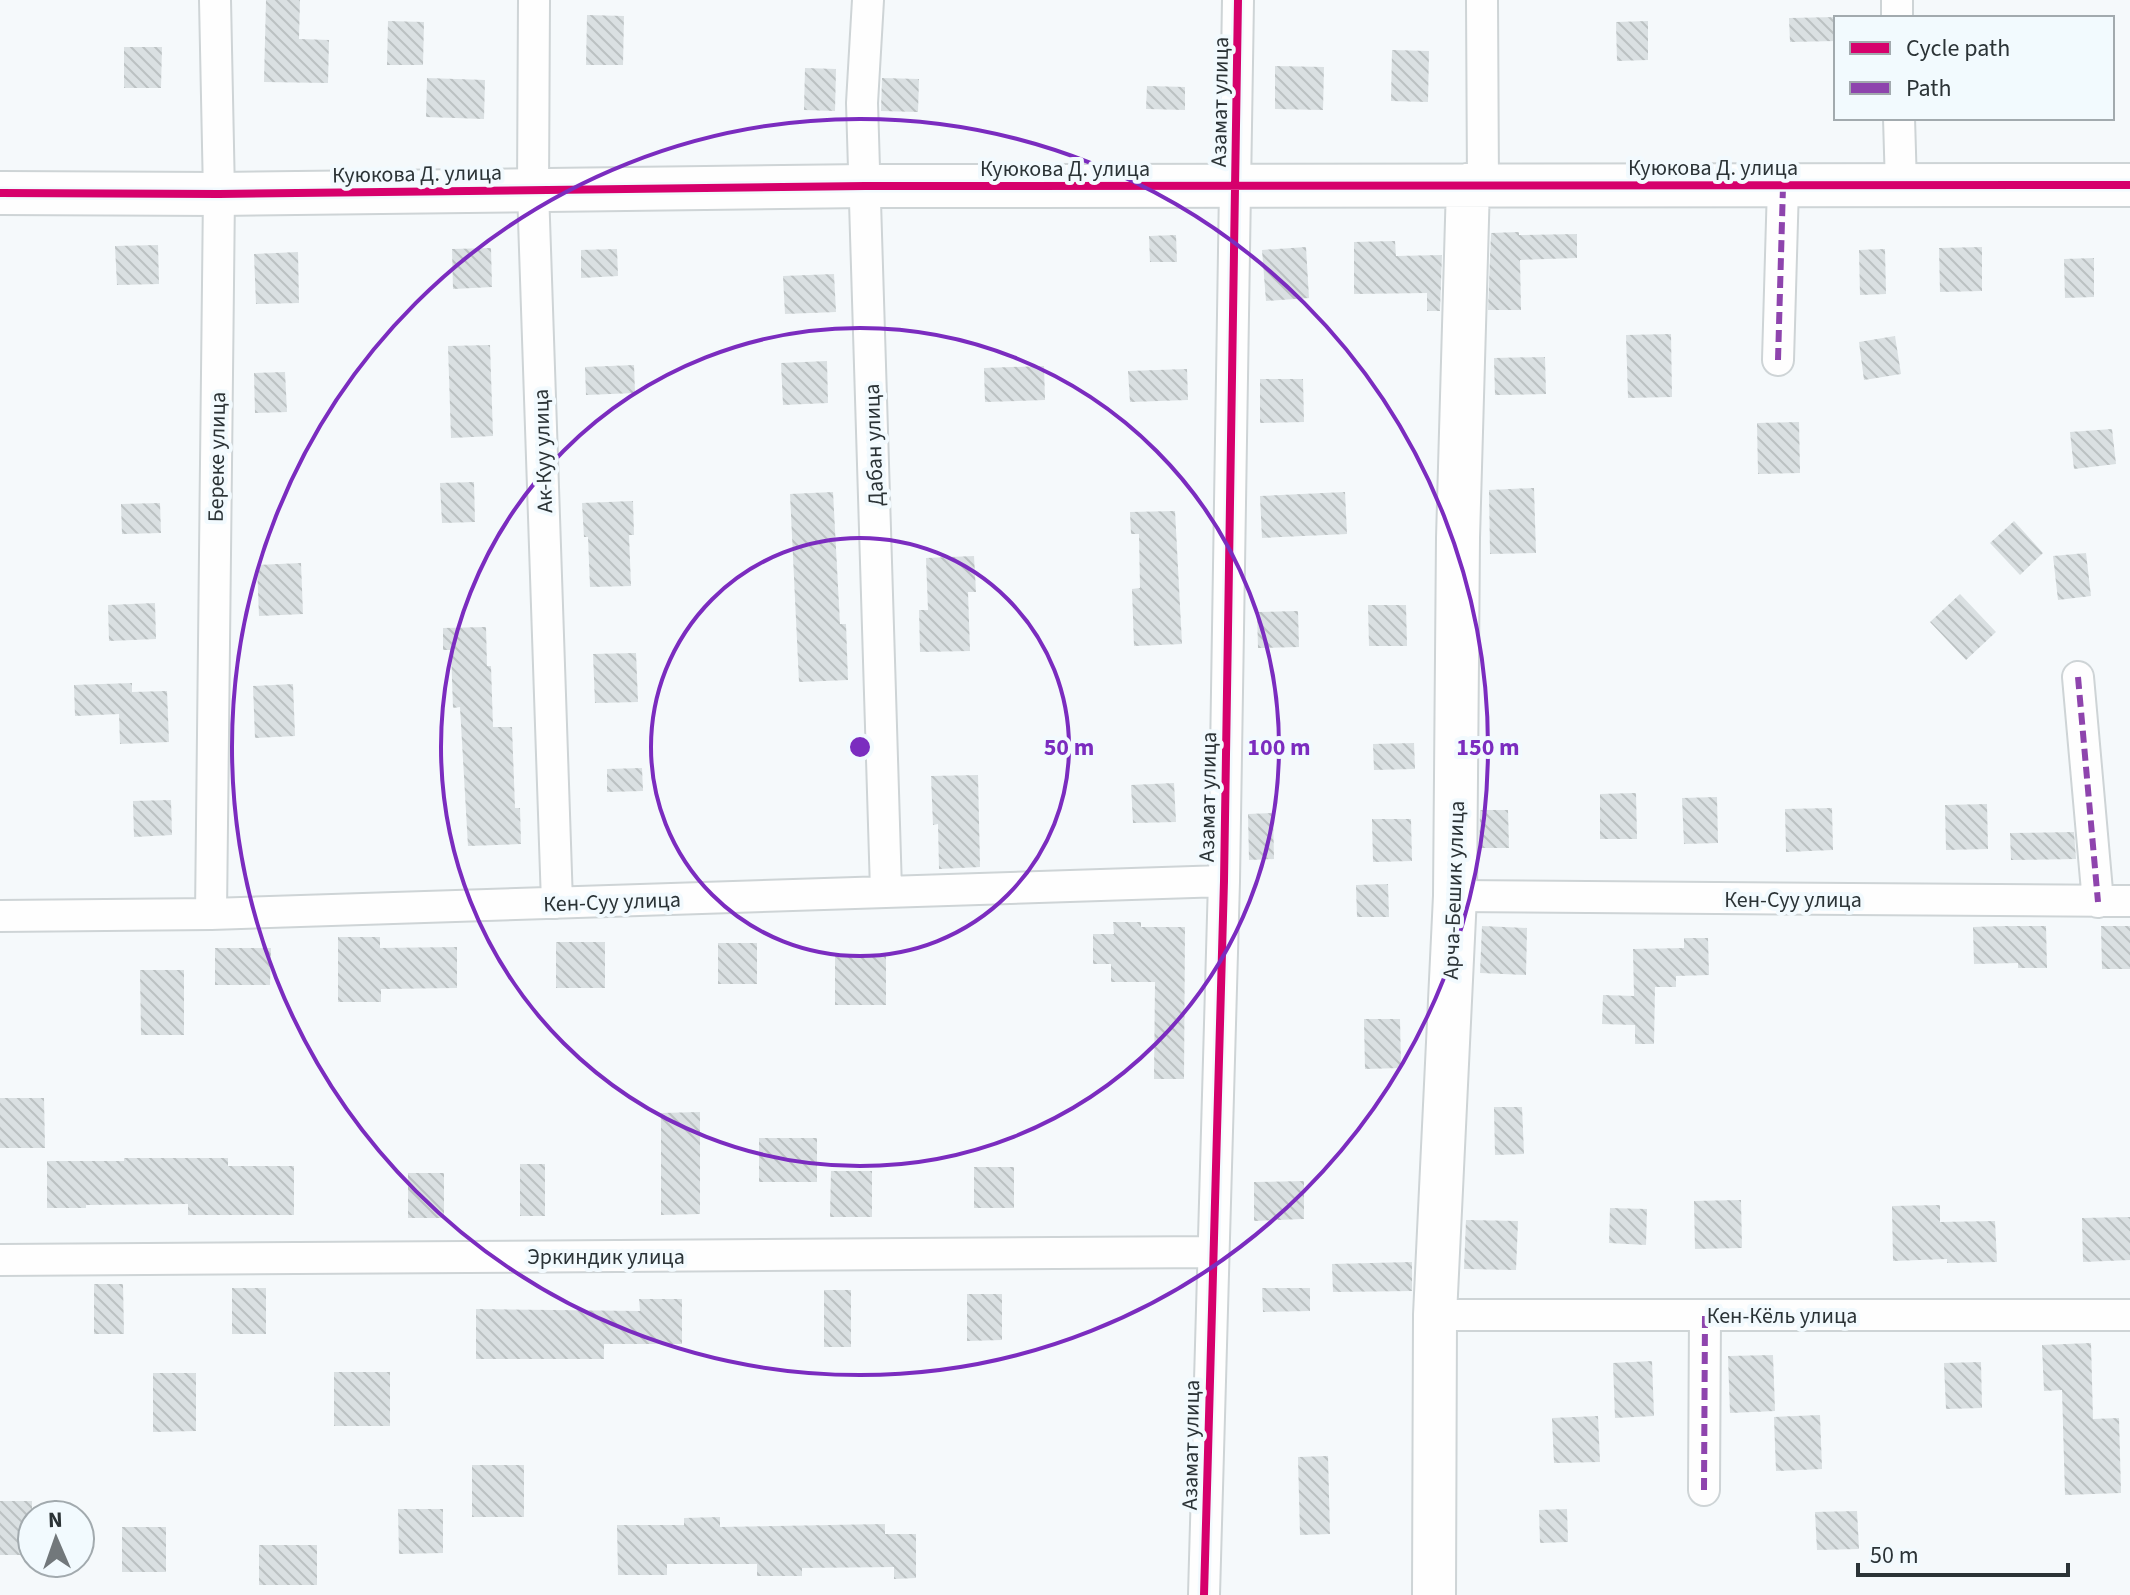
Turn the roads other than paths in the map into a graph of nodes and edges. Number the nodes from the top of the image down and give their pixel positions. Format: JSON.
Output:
{"nodes":[{"id":1,"x":215,"y":0,"type":"edge"},
{"id":2,"x":534,"y":0,"type":"edge"},
{"id":3,"x":868,"y":0,"type":"edge"},
{"id":4,"x":1238,"y":0,"type":"edge"},
{"id":5,"x":1482,"y":0,"type":"edge"},
{"id":6,"x":1899,"y":120,"type":"edge"},
{"id":7,"x":1236,"y":185,"type":"junction"},
{"id":8,"x":1476,"y":185,"type":"junction"},
{"id":9,"x":2130,"y":185,"type":"edge"},
{"id":10,"x":865,"y":186,"type":"junction"},
{"id":11,"x":1783,"y":186,"type":"junction"},
{"id":12,"x":1901,"y":186,"type":"junction"},
{"id":13,"x":533,"y":190,"type":"junction"},
{"id":14,"x":0,"y":193,"type":"edge"},
{"id":15,"x":219,"y":194,"type":"junction"},
{"id":16,"x":1778,"y":360,"type":"dead end"},
{"id":17,"x":2078,"y":677,"type":"dead end"},
{"id":18,"x":1224,"y":881,"type":"junction"},
{"id":19,"x":886,"y":890,"type":"junction"},
{"id":20,"x":1455,"y":896,"type":"junction"},
{"id":21,"x":2130,"y":901,"type":"edge"},
{"id":22,"x":2098,"y":902,"type":"junction"},
{"id":23,"x":557,"y":903,"type":"junction"},
{"id":24,"x":211,"y":914,"type":"junction"},
{"id":25,"x":0,"y":916,"type":"edge"},
{"id":26,"x":1213,"y":1252,"type":"junction"},
{"id":27,"x":0,"y":1260,"type":"edge"},
{"id":28,"x":1435,"y":1315,"type":"junction"},
{"id":29,"x":1705,"y":1315,"type":"junction"},
{"id":30,"x":2130,"y":1315,"type":"edge"},
{"id":31,"x":1704,"y":1490,"type":"dead end"},
{"id":32,"x":1204,"y":1595,"type":"edge"},
{"id":33,"x":1434,"y":1595,"type":"edge"}],
"edges":[{"from":1,"to":15,"type":"street","name":"Береке улица"},
{"from":2,"to":13,"type":"street","name":"Ак-Куу улица"},
{"from":3,"to":10,"type":"street","name":"Дабан улица"},
{"from":4,"to":7,"type":"street","name":"Азамат улица"},
{"from":5,"to":8,"type":"street"},
{"from":6,"to":12,"type":"street"},
{"from":7,"to":8,"type":"street","name":"Куюкова Д. улица"},
{"from":7,"to":10,"type":"street","name":"Куюкова Д. улица"},
{"from":7,"to":18,"type":"street","name":"Азамат улица"},
{"from":8,"to":11,"type":"street","name":"Куюкова Д. улица"},
{"from":8,"to":20,"type":"street","name":"Арча-Бешик улица"},
{"from":9,"to":12,"type":"street","name":"Куюкова Д. улица"},
{"from":10,"to":13,"type":"street","name":"Куюкова Д. улица"},
{"from":10,"to":19,"type":"street","name":"Дабан улица"},
{"from":11,"to":12,"type":"street","name":"Куюкова Д. улица"},
{"from":11,"to":16,"type":"street"},
{"from":13,"to":15,"type":"street","name":"Куюкова Д. улица"},
{"from":13,"to":23,"type":"street","name":"Ак-Куу улица"},
{"from":14,"to":15,"type":"street","name":"Куюкова Д. улица"},
{"from":15,"to":24,"type":"street","name":"Береке улица"},
{"from":17,"to":22,"type":"street"},
{"from":18,"to":19,"type":"street","name":"Кен-Суу улица"},
{"from":18,"to":26,"type":"street","name":"Азамат улица"},
{"from":19,"to":23,"type":"street","name":"Кен-Суу улица"},
{"from":20,"to":22,"type":"street","name":"Кен-Суу улица"},
{"from":20,"to":28,"type":"street","name":"Арча-Бешик улица"},
{"from":21,"to":22,"type":"street","name":"Кен-Суу улица"},
{"from":23,"to":24,"type":"street","name":"Кен-Суу улица"},
{"from":24,"to":25,"type":"street","name":"Кен-Суу улица"},
{"from":26,"to":27,"type":"street","name":"Эркиндик улица"},
{"from":26,"to":32,"type":"street","name":"Азамат улица"},
{"from":28,"to":29,"type":"street","name":"Кен-Кёль улица"},
{"from":28,"to":33,"type":"street","name":"Арча-Бешик улица"},
{"from":29,"to":30,"type":"street","name":"Кен-Кёль улица"},
{"from":29,"to":31,"type":"street"}]}
